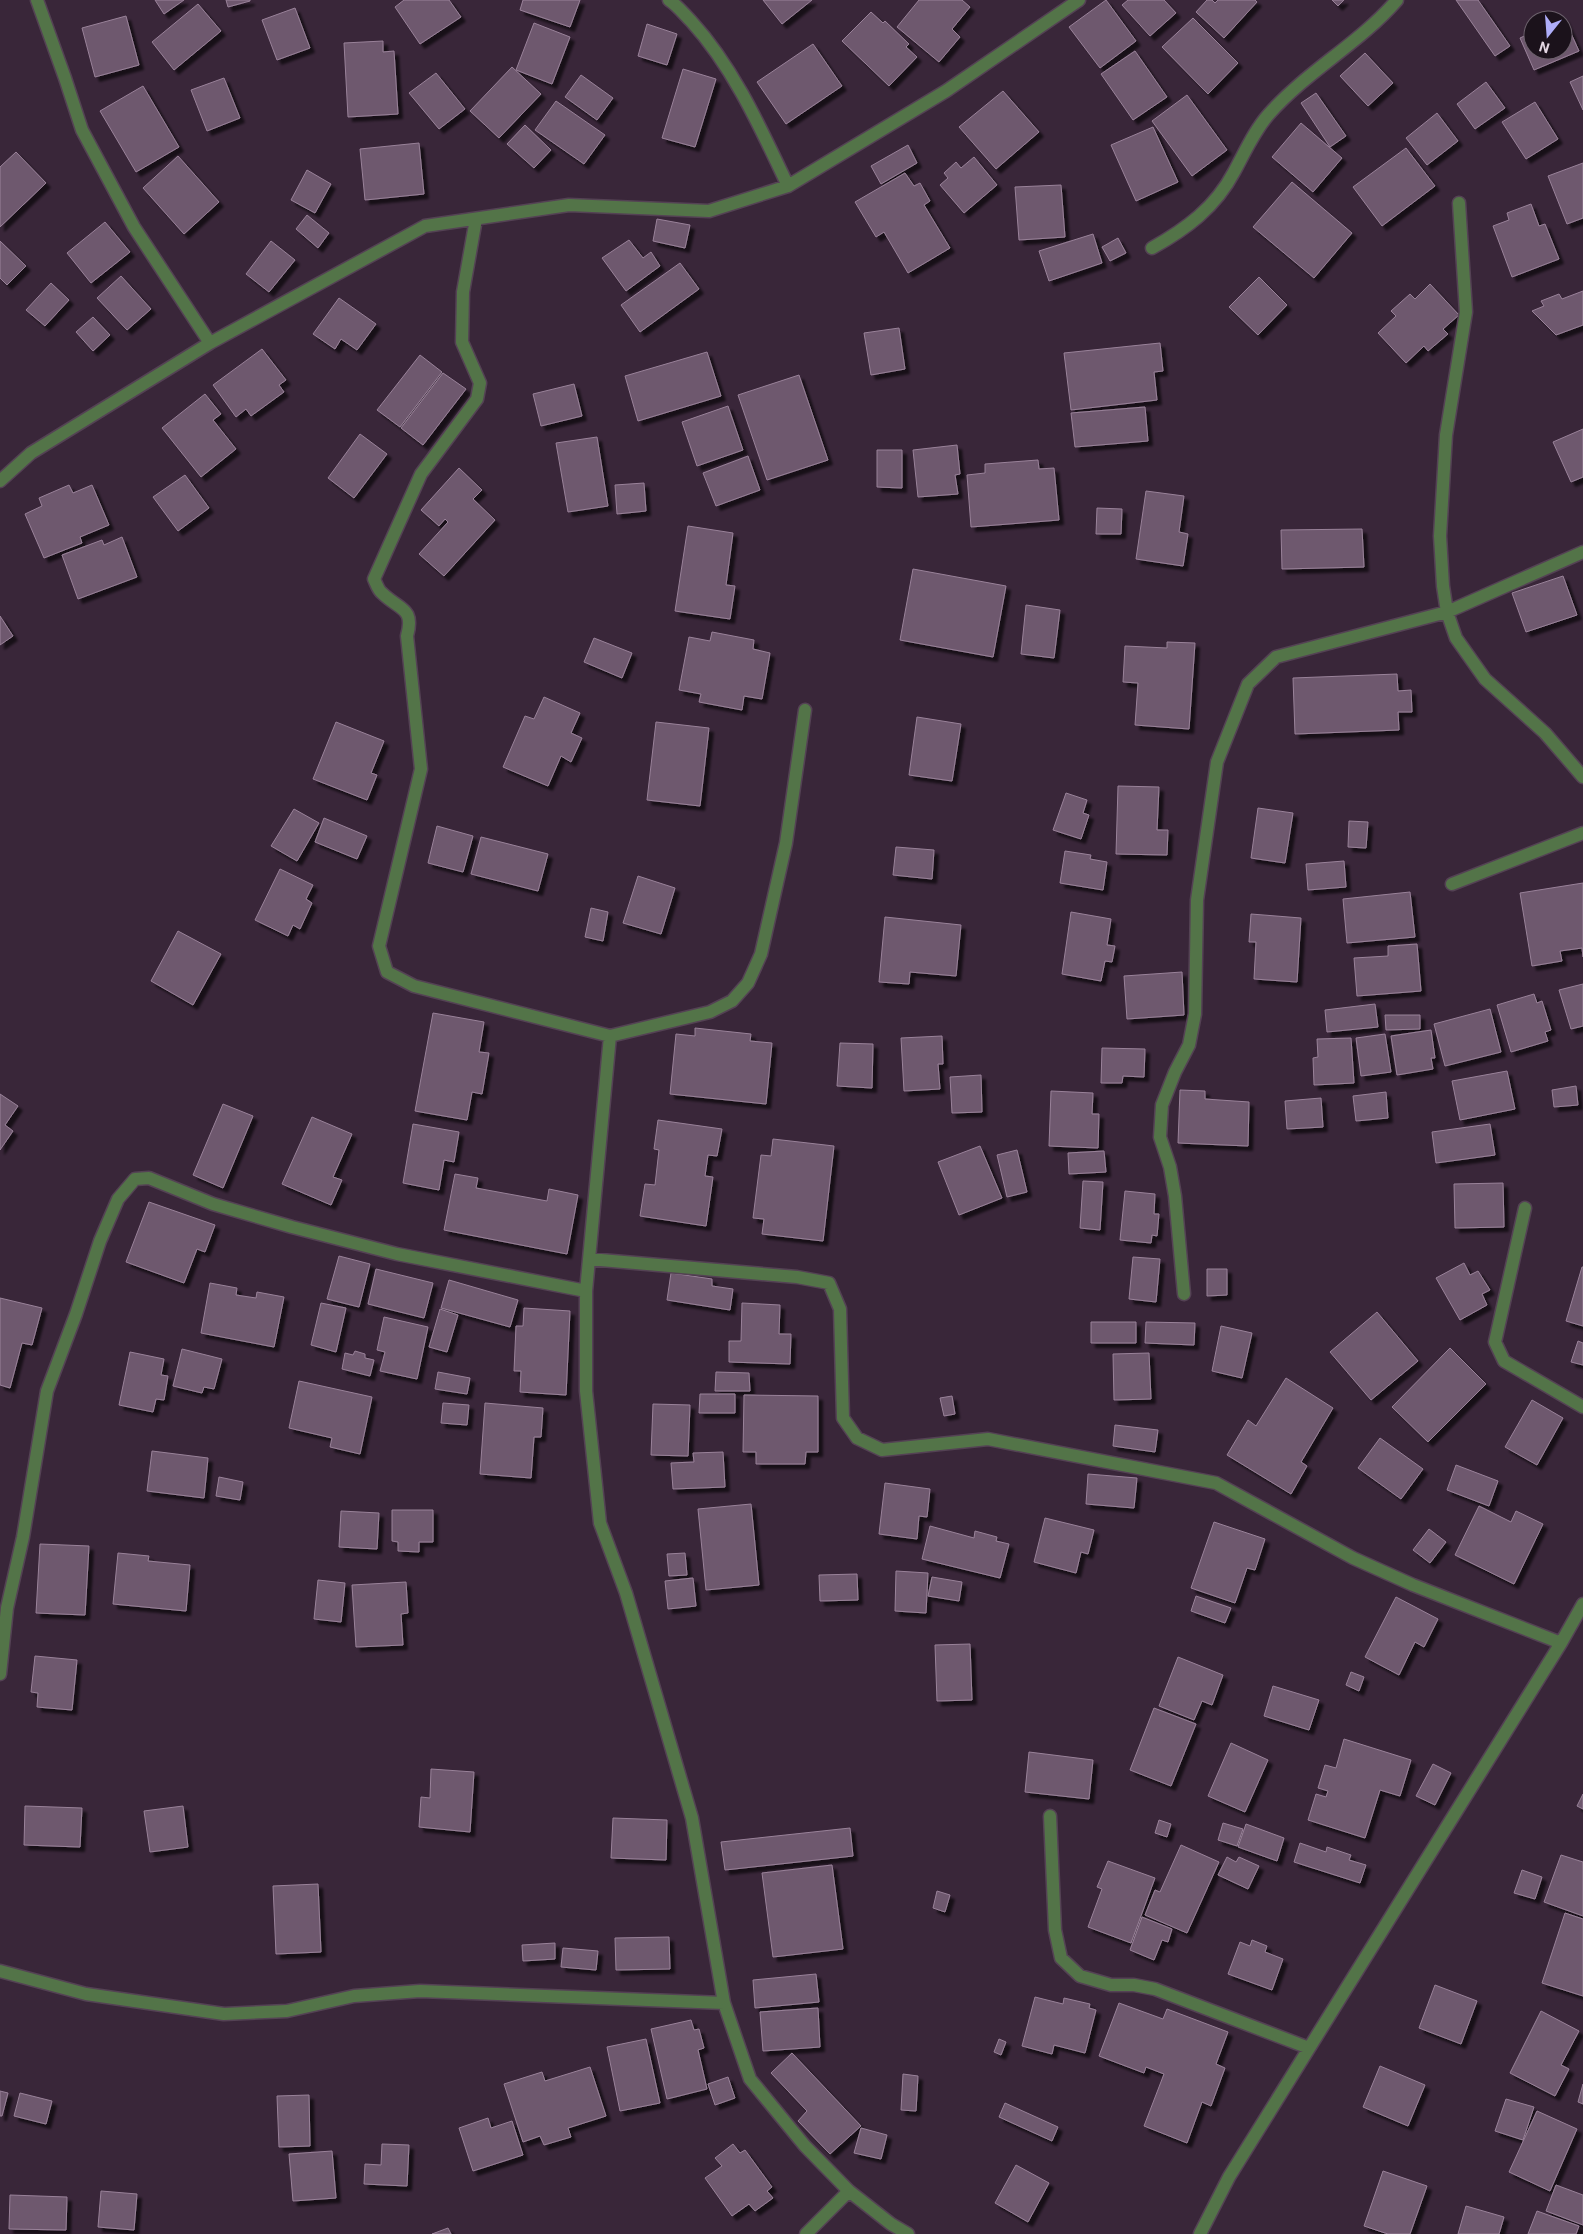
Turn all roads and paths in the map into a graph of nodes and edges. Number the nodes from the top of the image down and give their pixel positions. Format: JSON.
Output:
{"nodes":[{"id":1,"x":36,"y":0,"type":"edge"},
{"id":2,"x":669,"y":0,"type":"edge"},
{"id":3,"x":1079,"y":0,"type":"edge"},
{"id":4,"x":1397,"y":0,"type":"edge"},
{"id":5,"x":788,"y":186,"type":"junction"},
{"id":6,"x":1459,"y":203,"type":"dead end"},
{"id":7,"x":476,"y":219,"type":"junction"},
{"id":8,"x":1152,"y":248,"type":"dead end"},
{"id":9,"x":210,"y":343,"type":"junction"},
{"id":10,"x":0,"y":481,"type":"edge"},
{"id":11,"x":1583,"y":552,"type":"edge"},
{"id":12,"x":1447,"y":612,"type":"junction"},
{"id":13,"x":805,"y":710,"type":"dead end"},
{"id":14,"x":1583,"y":777,"type":"edge"},
{"id":15,"x":1583,"y":833,"type":"edge"},
{"id":16,"x":1452,"y":884,"type":"dead end"},
{"id":17,"x":610,"y":1036,"type":"junction"},
{"id":18,"x":1525,"y":1208,"type":"dead end"},
{"id":19,"x":589,"y":1259,"type":"junction"},
{"id":20,"x":586,"y":1291,"type":"junction"},
{"id":21,"x":1184,"y":1294,"type":"dead end"},
{"id":22,"x":1583,"y":1407,"type":"edge"},
{"id":23,"x":1583,"y":1604,"type":"edge"},
{"id":24,"x":1561,"y":1643,"type":"junction"},
{"id":25,"x":0,"y":1674,"type":"edge"},
{"id":26,"x":1050,"y":1816,"type":"dead end"},
{"id":27,"x":0,"y":1971,"type":"edge"},
{"id":28,"x":724,"y":2003,"type":"junction"},
{"id":29,"x":1309,"y":2048,"type":"junction"},
{"id":30,"x":850,"y":2191,"type":"junction"},
{"id":31,"x":806,"y":2234,"type":"edge"},
{"id":32,"x":908,"y":2234,"type":"edge"},
{"id":33,"x":1200,"y":2234,"type":"edge"}],
"edges":[{"from":1,"to":9,"type":"street"},
{"from":2,"to":5,"type":"street"},
{"from":3,"to":5,"type":"street"},
{"from":4,"to":8,"type":"street"},
{"from":5,"to":7,"type":"street"},
{"from":6,"to":12,"type":"street"},
{"from":7,"to":9,"type":"street"},
{"from":7,"to":17,"type":"street"},
{"from":9,"to":10,"type":"street"},
{"from":11,"to":12,"type":"street"},
{"from":12,"to":14,"type":"street"},
{"from":12,"to":21,"type":"street"},
{"from":13,"to":17,"type":"street"},
{"from":15,"to":16,"type":"street"},
{"from":17,"to":19,"type":"street"},
{"from":18,"to":22,"type":"street"},
{"from":19,"to":20,"type":"street"},
{"from":19,"to":24,"type":"street"},
{"from":20,"to":25,"type":"street"},
{"from":20,"to":28,"type":"street"},
{"from":23,"to":24,"type":"street"},
{"from":24,"to":29,"type":"street"},
{"from":26,"to":29,"type":"street"},
{"from":27,"to":28,"type":"street"},
{"from":28,"to":30,"type":"street"},
{"from":29,"to":33,"type":"street"},
{"from":30,"to":31,"type":"street"},
{"from":30,"to":32,"type":"street"}]}
